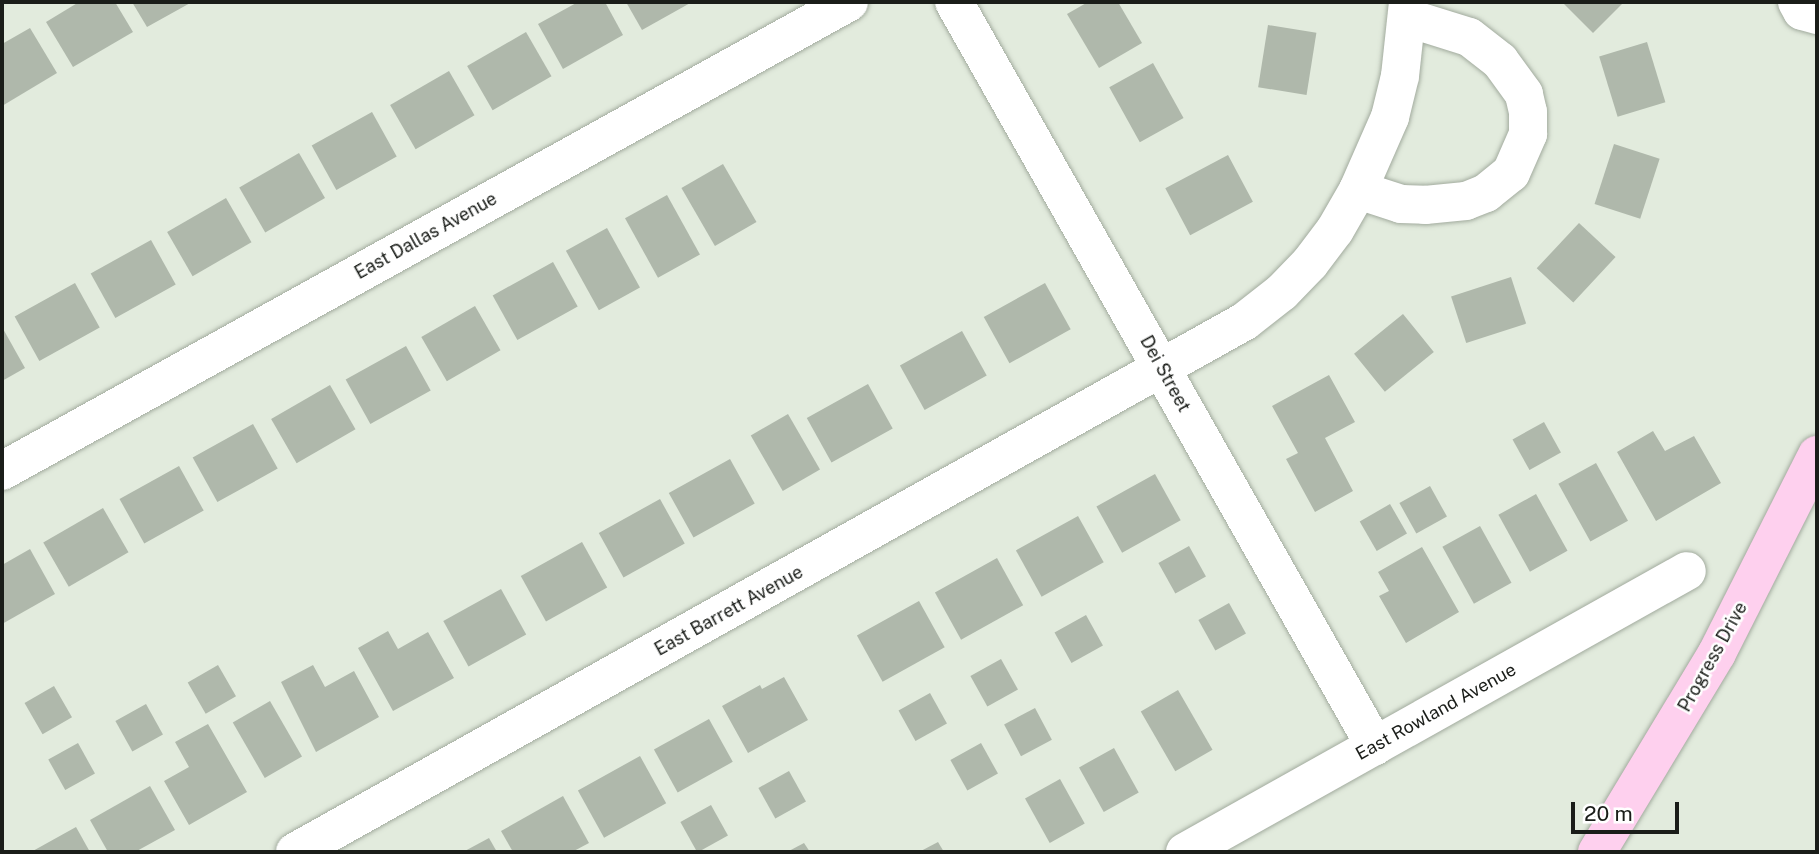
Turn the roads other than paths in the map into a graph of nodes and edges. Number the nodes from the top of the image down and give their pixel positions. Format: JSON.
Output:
{"nodes":[{"id":1,"x":849,"y":2,"type":"edge"},
{"id":2,"x":954,"y":2,"type":"edge"},
{"id":3,"x":1797,"y":2,"type":"edge"},
{"id":4,"x":1408,"y":10,"type":"edge"},
{"id":5,"x":1817,"y":15,"type":"edge"},
{"id":6,"x":1358,"y":190,"type":"junction"},
{"id":7,"x":1163,"y":370,"type":"junction"},
{"id":8,"x":1817,"y":455,"type":"edge"},
{"id":9,"x":2,"y":471,"type":"edge"},
{"id":10,"x":1687,"y":571,"type":"dead end"},
{"id":11,"x":1375,"y":746,"type":"junction"},
{"id":12,"x":295,"y":852,"type":"edge"},
{"id":13,"x":1185,"y":852,"type":"edge"},
{"id":14,"x":1597,"y":852,"type":"edge"}],
"edges":[{"from":1,"to":9,"type":"street","name":"East Dallas Avenue"},
{"from":2,"to":7,"type":"street","name":"Dei Street"},
{"from":3,"to":5,"type":"street"},
{"from":4,"to":6,"type":"street","name":"East Barrett Avenue"},
{"from":4,"to":6,"type":"street"},
{"from":6,"to":7,"type":"street","name":"East Barrett Avenue"},
{"from":7,"to":11,"type":"street","name":"Dei Street"},
{"from":7,"to":12,"type":"street","name":"East Barrett Avenue"},
{"from":8,"to":14,"type":"main road","name":"Progress Drive"},
{"from":10,"to":11,"type":"street","name":"East Rowland Avenue"},
{"from":11,"to":13,"type":"street","name":"East Rowland Avenue"}]}
